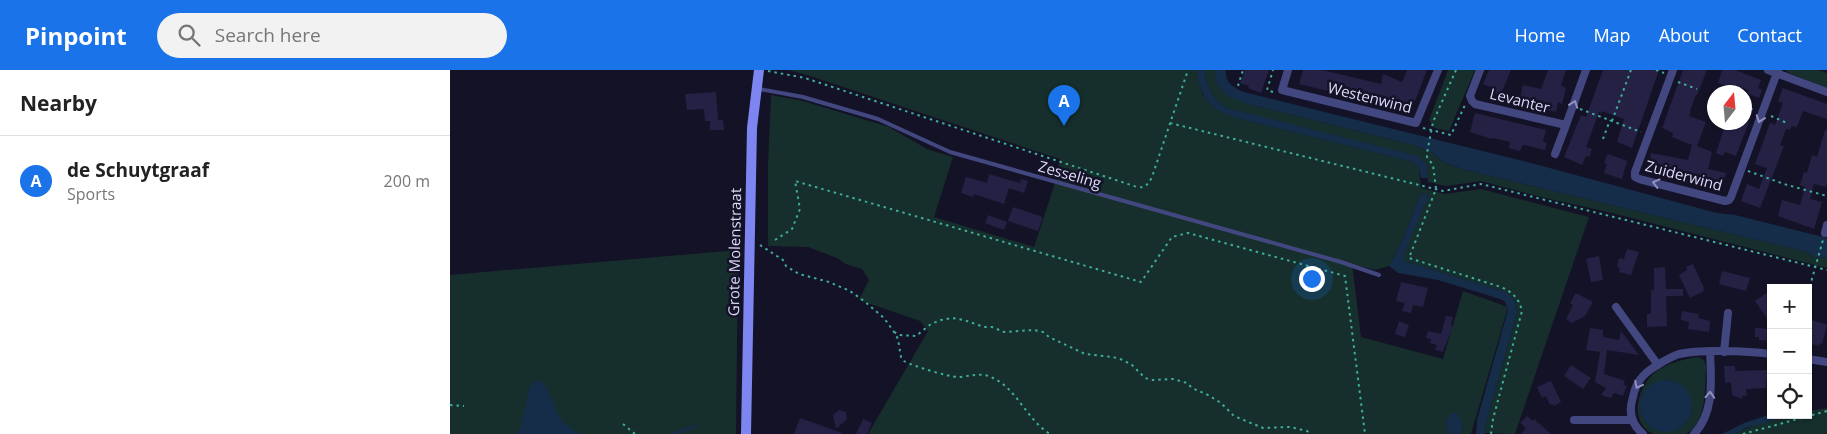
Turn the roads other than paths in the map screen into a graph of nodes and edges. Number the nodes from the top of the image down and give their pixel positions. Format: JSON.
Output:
{"nodes":[{"id":1,"x":1288,"y":70,"type":"edge"},
{"id":2,"x":1438,"y":70,"type":"edge"},
{"id":3,"x":1480,"y":70,"type":"edge"},
{"id":4,"x":1586,"y":70,"type":"edge"},
{"id":5,"x":1673,"y":70,"type":"edge"},
{"id":6,"x":1768,"y":70,"type":"edge"},
{"id":7,"x":764,"y":71,"type":"edge"},
{"id":8,"x":1777,"y":72,"type":"edge"},
{"id":9,"x":756,"y":89,"type":"junction"},
{"id":10,"x":1827,"y":92,"type":"edge"},
{"id":11,"x":1566,"y":125,"type":"junction"},
{"id":12,"x":1555,"y":154,"type":"dead end"},
{"id":13,"x":1379,"y":275,"type":"dead end"},
{"id":14,"x":1616,"y":306,"type":"dead end"},
{"id":15,"x":1728,"y":313,"type":"dead end"},
{"id":16,"x":1710,"y":351,"type":"junction"},
{"id":17,"x":1724,"y":352,"type":"junction"},
{"id":18,"x":1767,"y":354,"type":"edge"},
{"id":19,"x":1812,"y":360,"type":"edge"},
{"id":20,"x":1827,"y":362,"type":"edge"},
{"id":21,"x":1658,"y":366,"type":"junction"},
{"id":22,"x":1574,"y":420,"type":"dead end"},
{"id":23,"x":1632,"y":420,"type":"junction"},
{"id":24,"x":746,"y":434,"type":"edge"},
{"id":25,"x":1644,"y":434,"type":"edge"},
{"id":26,"x":1694,"y":434,"type":"edge"}],
"edges":[{"from":1,"to":2,"type":"street","name":"Westenwind"},
{"from":3,"to":11,"type":"street","name":"Levanter"},
{"from":11,"to":4,"type":"street","name":"Levanter","one_way":true},
{"from":8,"to":5,"type":"street","name":"Zuiderwind","one_way":true},
{"from":6,"to":8,"type":"street"},
{"from":7,"to":9,"type":"street","name":"Grote Molenstraat"},
{"from":8,"to":10,"type":"street"},
{"from":9,"to":13,"type":"lane","name":"Zesseling"},
{"from":9,"to":24,"type":"street","name":"Grote Molenstraat"},
{"from":11,"to":12,"type":"street","name":"Levanter"},
{"from":14,"to":21,"type":"street"},
{"from":15,"to":17,"type":"street"},
{"from":16,"to":17,"type":"street"},
{"from":16,"to":21,"type":"street"},
{"from":26,"to":16,"type":"street","one_way":true},
{"from":17,"to":18,"type":"street"},
{"from":19,"to":20,"type":"street"},
{"from":21,"to":23,"type":"street","one_way":true},
{"from":22,"to":23,"type":"street"},
{"from":23,"to":25,"type":"street"}]}
